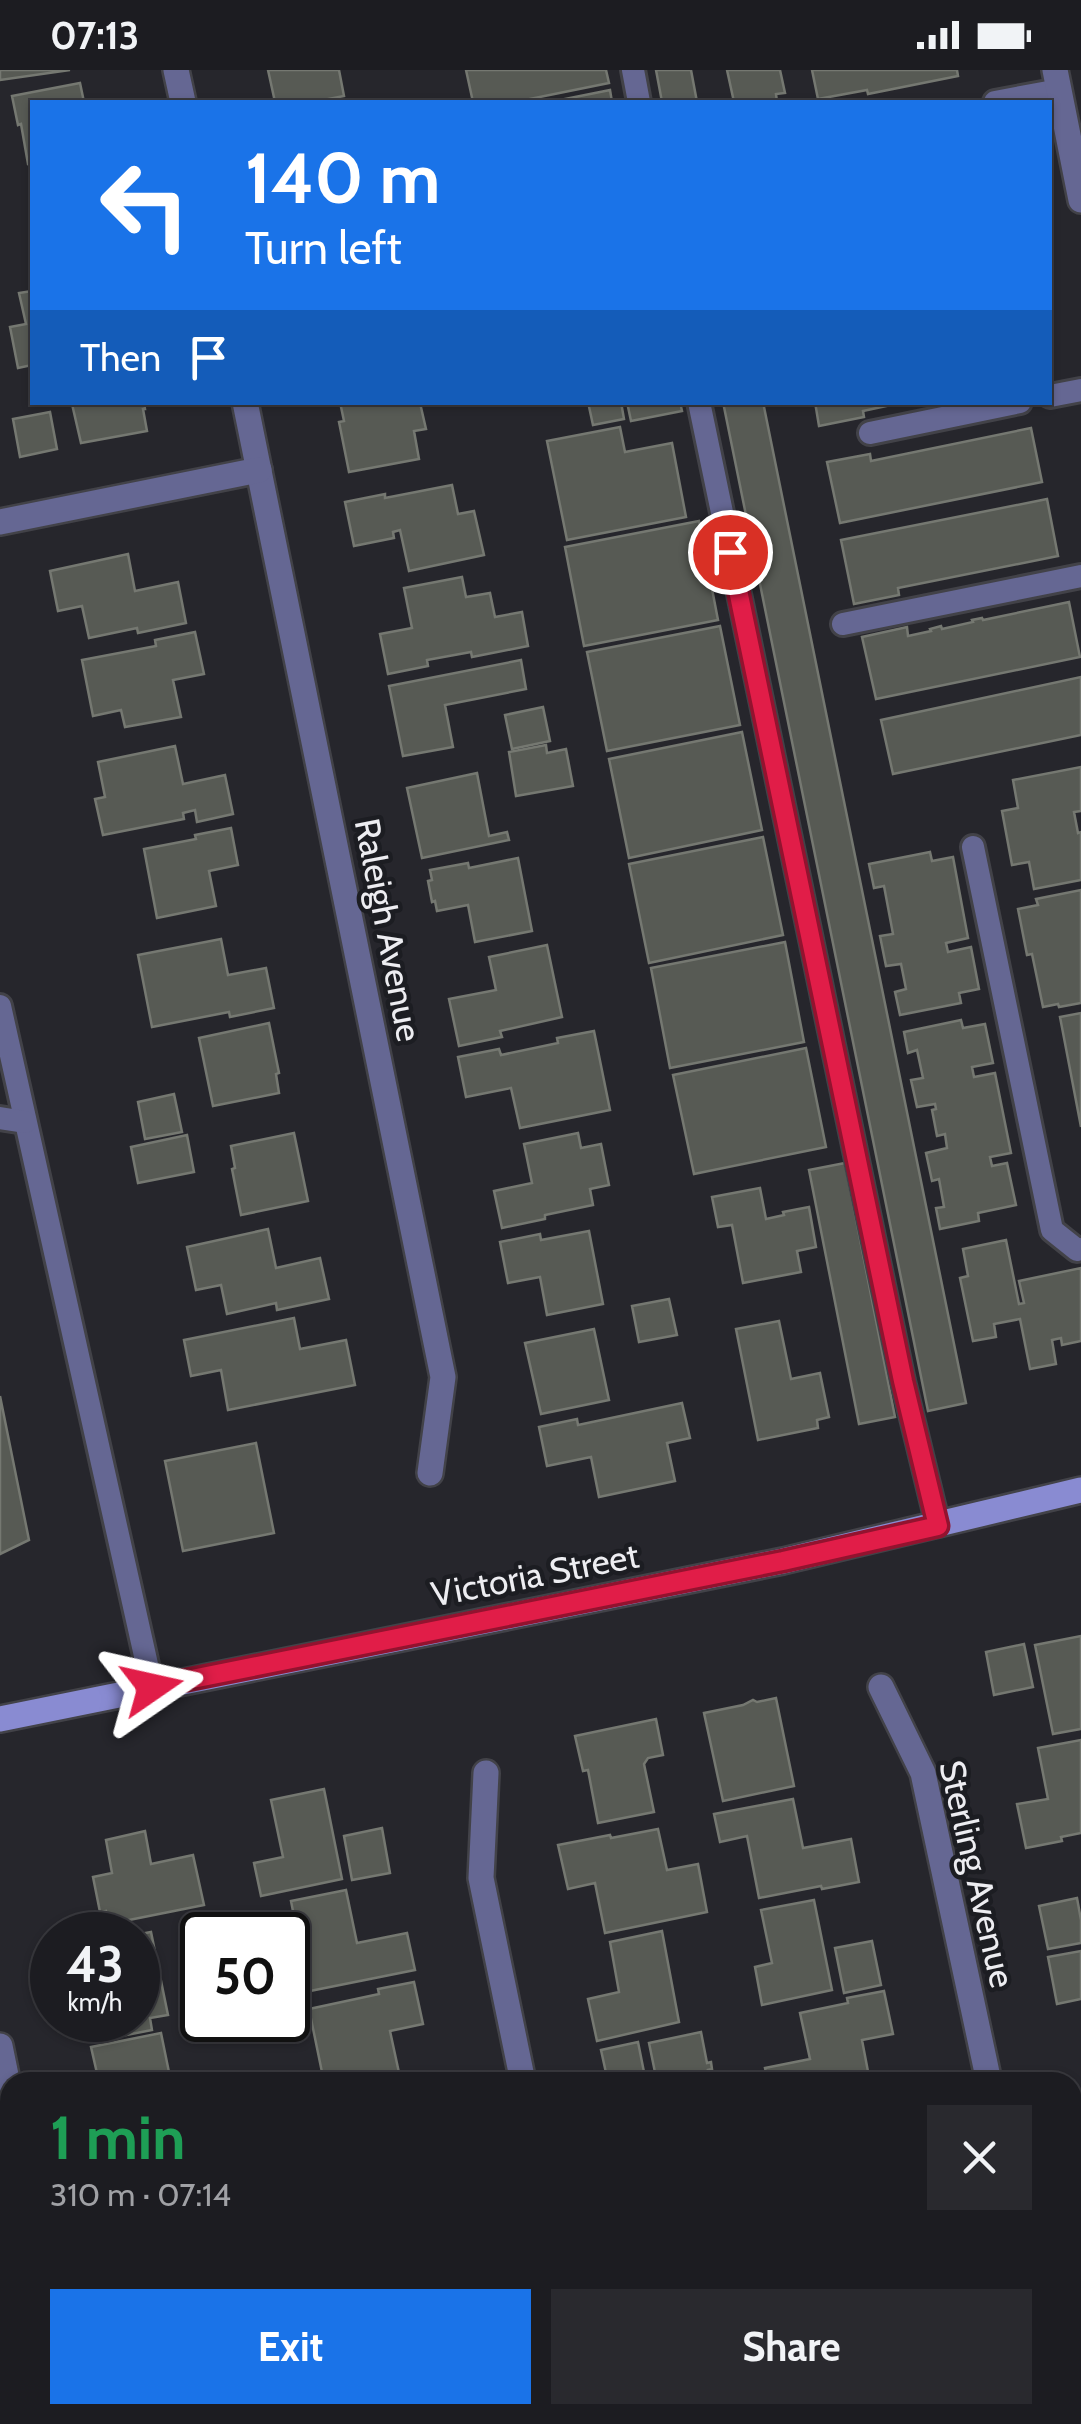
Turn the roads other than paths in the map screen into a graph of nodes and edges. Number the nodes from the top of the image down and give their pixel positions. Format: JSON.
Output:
{"nodes":[{"id":1,"x":176,"y":70,"type":"edge"},
{"id":2,"x":633,"y":70,"type":"edge"},
{"id":3,"x":1057,"y":80,"type":"edge"},
{"id":4,"x":183,"y":100,"type":"edge"},
{"id":5,"x":639,"y":100,"type":"edge"},
{"id":6,"x":1001,"y":100,"type":"edge"},
{"id":7,"x":1081,"y":200,"type":"edge"},
{"id":8,"x":1081,"y":390,"type":"edge"},
{"id":9,"x":1052,"y":396,"type":"edge"},
{"id":10,"x":246,"y":405,"type":"edge"},
{"id":11,"x":701,"y":405,"type":"edge"},
{"id":12,"x":1005,"y":405,"type":"edge"},
{"id":13,"x":870,"y":433,"type":"dead end"},
{"id":14,"x":259,"y":470,"type":"junction"},
{"id":15,"x":0,"y":522,"type":"edge"},
{"id":16,"x":1081,"y":576,"type":"edge"},
{"id":17,"x":843,"y":624,"type":"dead end"},
{"id":18,"x":973,"y":847,"type":"dead end"},
{"id":19,"x":0,"y":1006,"type":"edge"},
{"id":20,"x":0,"y":1118,"type":"edge"},
{"id":21,"x":25,"y":1122,"type":"junction"},
{"id":22,"x":1081,"y":1250,"type":"edge"},
{"id":23,"x":430,"y":1473,"type":"dead end"},
{"id":24,"x":1081,"y":1490,"type":"edge"},
{"id":25,"x":938,"y":1526,"type":"junction"},
{"id":26,"x":152,"y":1687,"type":"junction"},
{"id":27,"x":881,"y":1687,"type":"dead end"},
{"id":28,"x":0,"y":1719,"type":"edge"},
{"id":29,"x":486,"y":1773,"type":"dead end"},
{"id":30,"x":0,"y":2046,"type":"edge"},
{"id":31,"x":5,"y":2072,"type":"edge"},
{"id":32,"x":521,"y":2072,"type":"edge"},
{"id":33,"x":987,"y":2072,"type":"edge"}],
"edges":[{"from":1,"to":4,"type":"street"},
{"from":2,"to":5,"type":"lane"},
{"from":3,"to":6,"type":"lane"},
{"from":3,"to":7,"type":"street"},
{"from":8,"to":9,"type":"lane"},
{"from":10,"to":14,"type":"street","name":"Raleigh Avenue"},
{"from":11,"to":25,"type":"lane"},
{"from":12,"to":13,"type":"lane"},
{"from":14,"to":15,"type":"street"},
{"from":14,"to":23,"type":"street","name":"Raleigh Avenue"},
{"from":16,"to":17,"type":"lane"},
{"from":18,"to":22,"type":"lane"},
{"from":19,"to":21,"type":"lane"},
{"from":20,"to":21,"type":"lane"},
{"from":21,"to":26,"type":"lane"},
{"from":24,"to":25,"type":"main road","name":"Victoria Street"},
{"from":25,"to":26,"type":"main road","name":"Victoria Street"},
{"from":26,"to":28,"type":"main road","name":"Victoria Street"},
{"from":27,"to":33,"type":"street","name":"Sterling Avenue"},
{"from":29,"to":32,"type":"street"},
{"from":30,"to":31,"type":"street"}]}
